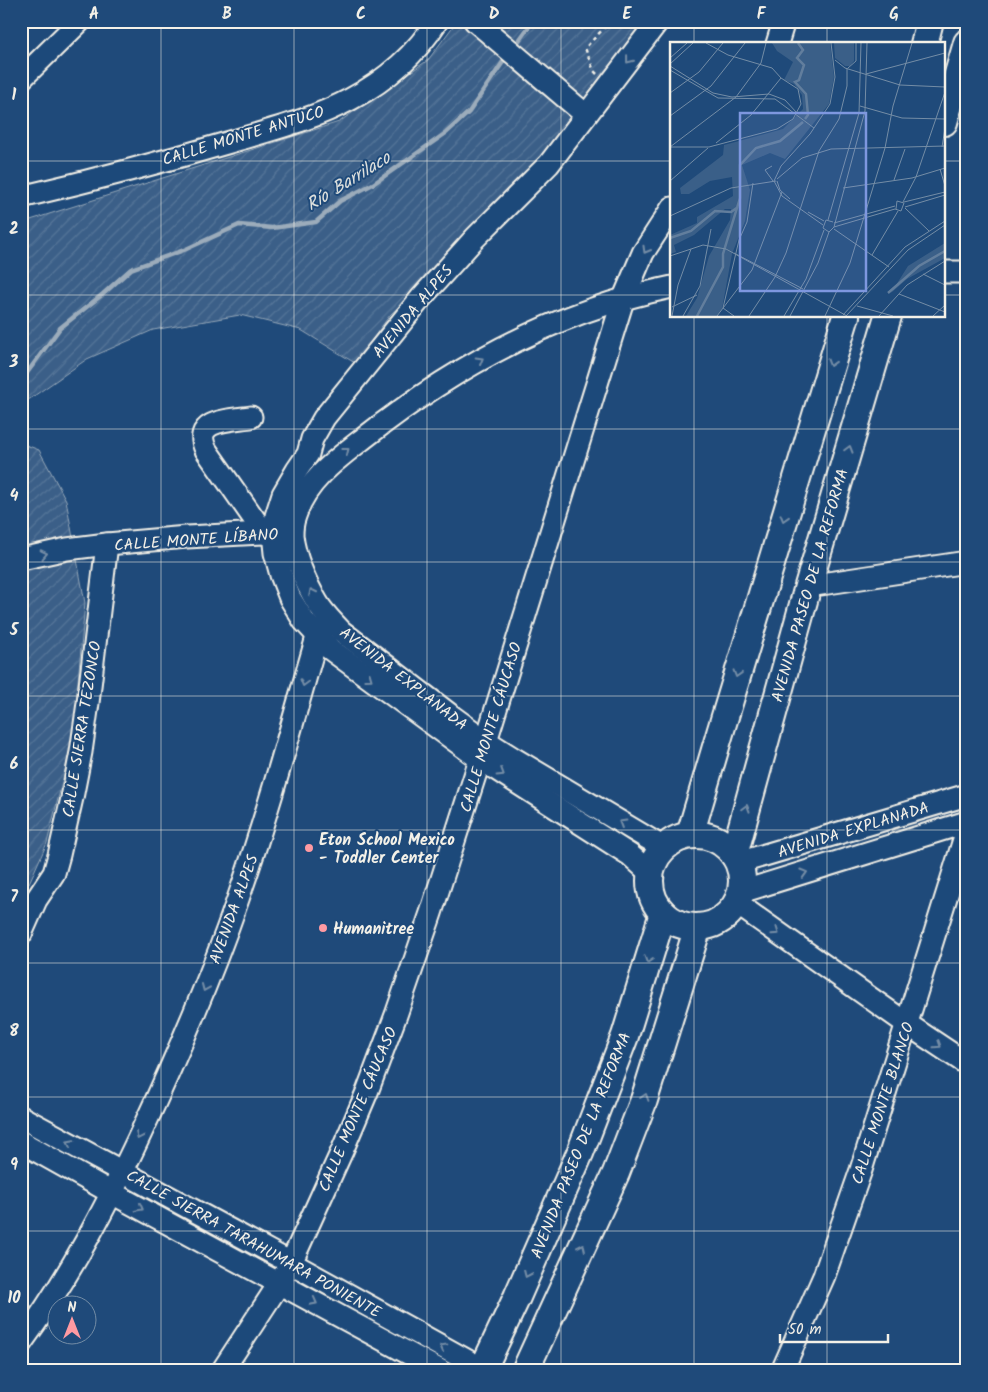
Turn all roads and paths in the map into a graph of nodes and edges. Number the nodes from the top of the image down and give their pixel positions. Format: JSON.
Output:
{"nodes":[{"id":1,"x":80,"y":21,"type":"edge"},
{"id":2,"x":437,"y":21,"type":"edge"},
{"id":3,"x":475,"y":21,"type":"edge"},
{"id":4,"x":614,"y":21,"type":"edge"},
{"id":5,"x":658,"y":21,"type":"edge"},
{"id":6,"x":784,"y":21,"type":"edge"},
{"id":7,"x":930,"y":21,"type":"edge"},
{"id":8,"x":778,"y":42,"type":"edge"},
{"id":9,"x":925,"y":42,"type":"edge"},
{"id":10,"x":967,"y":43,"type":"edge"},
{"id":11,"x":21,"y":78,"type":"edge"},
{"id":12,"x":610,"y":85,"type":"junction"},
{"id":13,"x":586,"y":115,"type":"junction"},
{"id":14,"x":946,"y":115,"type":"edge"},
{"id":15,"x":21,"y":197,"type":"edge"},
{"id":16,"x":670,"y":211,"type":"edge"},
{"id":17,"x":946,"y":272,"type":"edge"},
{"id":18,"x":967,"y":272,"type":"edge"},
{"id":19,"x":670,"y":288,"type":"edge"},
{"id":20,"x":623,"y":300,"type":"junction"},
{"id":21,"x":845,"y":318,"type":"edge"},
{"id":22,"x":887,"y":318,"type":"edge"},
{"id":23,"x":251,"y":417,"type":"dead end"},
{"id":24,"x":308,"y":454,"type":"junction"},
{"id":25,"x":324,"y":472,"type":"junction"},
{"id":26,"x":276,"y":533,"type":"junction"},
{"id":27,"x":107,"y":544,"type":"junction"},
{"id":28,"x":21,"y":559,"type":"edge"},
{"id":29,"x":967,"y":562,"type":"edge"},
{"id":30,"x":808,"y":586,"type":"junction"},
{"id":31,"x":329,"y":618,"type":"junction"},
{"id":32,"x":317,"y":637,"type":"junction"},
{"id":33,"x":483,"y":750,"type":"junction"},
{"id":34,"x":967,"y":795,"type":"edge"},
{"id":35,"x":967,"y":822,"type":"edge"},
{"id":36,"x":967,"y":830,"type":"edge"},
{"id":37,"x":690,"y":835,"type":"junction"},
{"id":38,"x":664,"y":848,"type":"junction"},
{"id":39,"x":736,"y":859,"type":"junction"},
{"id":40,"x":650,"y":873,"type":"junction"},
{"id":41,"x":739,"y":898,"type":"junction"},
{"id":42,"x":663,"y":914,"type":"junction"},
{"id":43,"x":698,"y":927,"type":"junction"},
{"id":44,"x":21,"y":934,"type":"edge"},
{"id":45,"x":907,"y":1024,"type":"junction"},
{"id":46,"x":967,"y":1064,"type":"edge"},
{"id":47,"x":21,"y":1117,"type":"edge"},
{"id":48,"x":21,"y":1142,"type":"edge"},
{"id":49,"x":123,"y":1171,"type":"junction"},
{"id":50,"x":112,"y":1192,"type":"junction"},
{"id":51,"x":291,"y":1263,"type":"junction"},
{"id":52,"x":279,"y":1284,"type":"junction"},
{"id":53,"x":21,"y":1343,"type":"edge"},
{"id":54,"x":483,"y":1370,"type":"edge"},
{"id":55,"x":222,"y":1371,"type":"edge"},
{"id":56,"x":441,"y":1371,"type":"edge"},
{"id":57,"x":525,"y":1371,"type":"edge"},
{"id":58,"x":782,"y":1371,"type":"edge"}],
"edges":[{"from":1,"to":11,"type":"street"},
{"from":2,"to":15,"type":"street","name":"CALLE MONTE ANTUCO"},
{"from":3,"to":13,"type":"street"},
{"from":4,"to":12,"type":"path"},
{"from":5,"to":12,"type":"street","name":"AVENIDA ALPES","one_way":true},
{"from":6,"to":8,"type":"street"},
{"from":7,"to":9,"type":"main road"},
{"from":10,"to":14,"type":"main road"},
{"from":12,"to":13,"type":"street","name":"AVENIDA ALPES"},
{"from":13,"to":24,"type":"street","name":"AVENIDA ALPES"},
{"from":16,"to":20,"type":"street","name":"CALLE MONTE CÁUCASO","one_way":true},
{"from":17,"to":18,"type":"street"},
{"from":19,"to":20,"type":"street","name":"CALLE MONTE LÍBANO"},
{"from":25,"to":20,"type":"street","name":"CALLE MONTE LÍBANO","one_way":true},
{"from":20,"to":33,"type":"street","name":"CALLE MONTE CÁUCASO"},
{"from":21,"to":37,"type":"main road","one_way":true},
{"from":30,"to":22,"type":"main road","name":"AVENIDA PASEO DE LA REFORMA","one_way":true},
{"from":23,"to":26,"type":"street"},
{"from":24,"to":25,"type":"street"},
{"from":24,"to":26,"type":"street","name":"AVENIDA ALPES"},
{"from":25,"to":26,"type":"street","name":"CALLE MONTE LÍBANO"},
{"from":26,"to":27,"type":"street","name":"CALLE MONTE LÍBANO"},
{"from":31,"to":26,"type":"street","name":"AVENIDA EXPLANADA","one_way":true},
{"from":26,"to":32,"type":"street","name":"AVENIDA ALPES"},
{"from":28,"to":27,"type":"street","name":"CALLE MONTE LÍBANO","one_way":true},
{"from":27,"to":44,"type":"street","name":"CALLE SIERRA TEZONCO"},
{"from":29,"to":30,"type":"street"},
{"from":39,"to":30,"type":"main road","name":"AVENIDA PASEO DE LA REFORMA","one_way":true},
{"from":31,"to":32,"type":"street","name":"AVENIDA ALPES"},
{"from":31,"to":33,"type":"street","name":"AVENIDA EXPLANADA"},
{"from":32,"to":33,"type":"street","name":"AVENIDA EXPLANADA","one_way":true},
{"from":32,"to":49,"type":"street","name":"AVENIDA ALPES","one_way":true},
{"from":38,"to":33,"type":"street","name":"AVENIDA EXPLANADA","one_way":true},
{"from":33,"to":40,"type":"street","name":"AVENIDA EXPLANADA","one_way":true},
{"from":33,"to":51,"type":"street","name":"CALLE MONTE CÁUCASO"},
{"from":34,"to":39,"type":"street","name":"AVENIDA EXPLANADA"},
{"from":41,"to":35,"type":"street","name":"AVENIDA EXPLANADA","one_way":true},
{"from":36,"to":45,"type":"street","name":"CALLE MONTE BLANCO"},
{"from":37,"to":38,"type":"main road"},
{"from":37,"to":39,"type":"main road"},
{"from":38,"to":40,"type":"main road"},
{"from":39,"to":41,"type":"main road"},
{"from":40,"to":42,"type":"main road"},
{"from":41,"to":43,"type":"main road"},
{"from":41,"to":45,"type":"street","one_way":true},
{"from":42,"to":43,"type":"main road"},
{"from":42,"to":54,"type":"main road","name":"AVENIDA PASEO DE LA REFORMA","one_way":true},
{"from":57,"to":43,"type":"main road","one_way":true},
{"from":45,"to":46,"type":"street","one_way":true},
{"from":45,"to":58,"type":"street","name":"CALLE MONTE BLANCO"},
{"from":49,"to":47,"type":"street","name":"CALLE SIERRA TARAHUMARA PONIENTE","one_way":true},
{"from":48,"to":50,"type":"street","name":"CALLE SIERRA TARAHUMARA PONIENTE"},
{"from":49,"to":50,"type":"street","name":"AVENIDA ALPES"},
{"from":49,"to":51,"type":"street","name":"CALLE SIERRA TARAHUMARA PONIENTE"},
{"from":50,"to":52,"type":"street","name":"CALLE SIERRA TARAHUMARA PONIENTE","one_way":true},
{"from":50,"to":53,"type":"street","name":"AVENIDA ALPES"},
{"from":51,"to":52,"type":"street","name":"CALLE MONTE CÁUCASO"},
{"from":54,"to":51,"type":"street","name":"CALLE SIERRA TARAHUMARA PONIENTE","one_way":true},
{"from":52,"to":55,"type":"street","name":"CALLE MONTE CÁUCASO"},
{"from":52,"to":56,"type":"street","name":"CALLE SIERRA TARAHUMARA PONIENTE","one_way":true}]}
